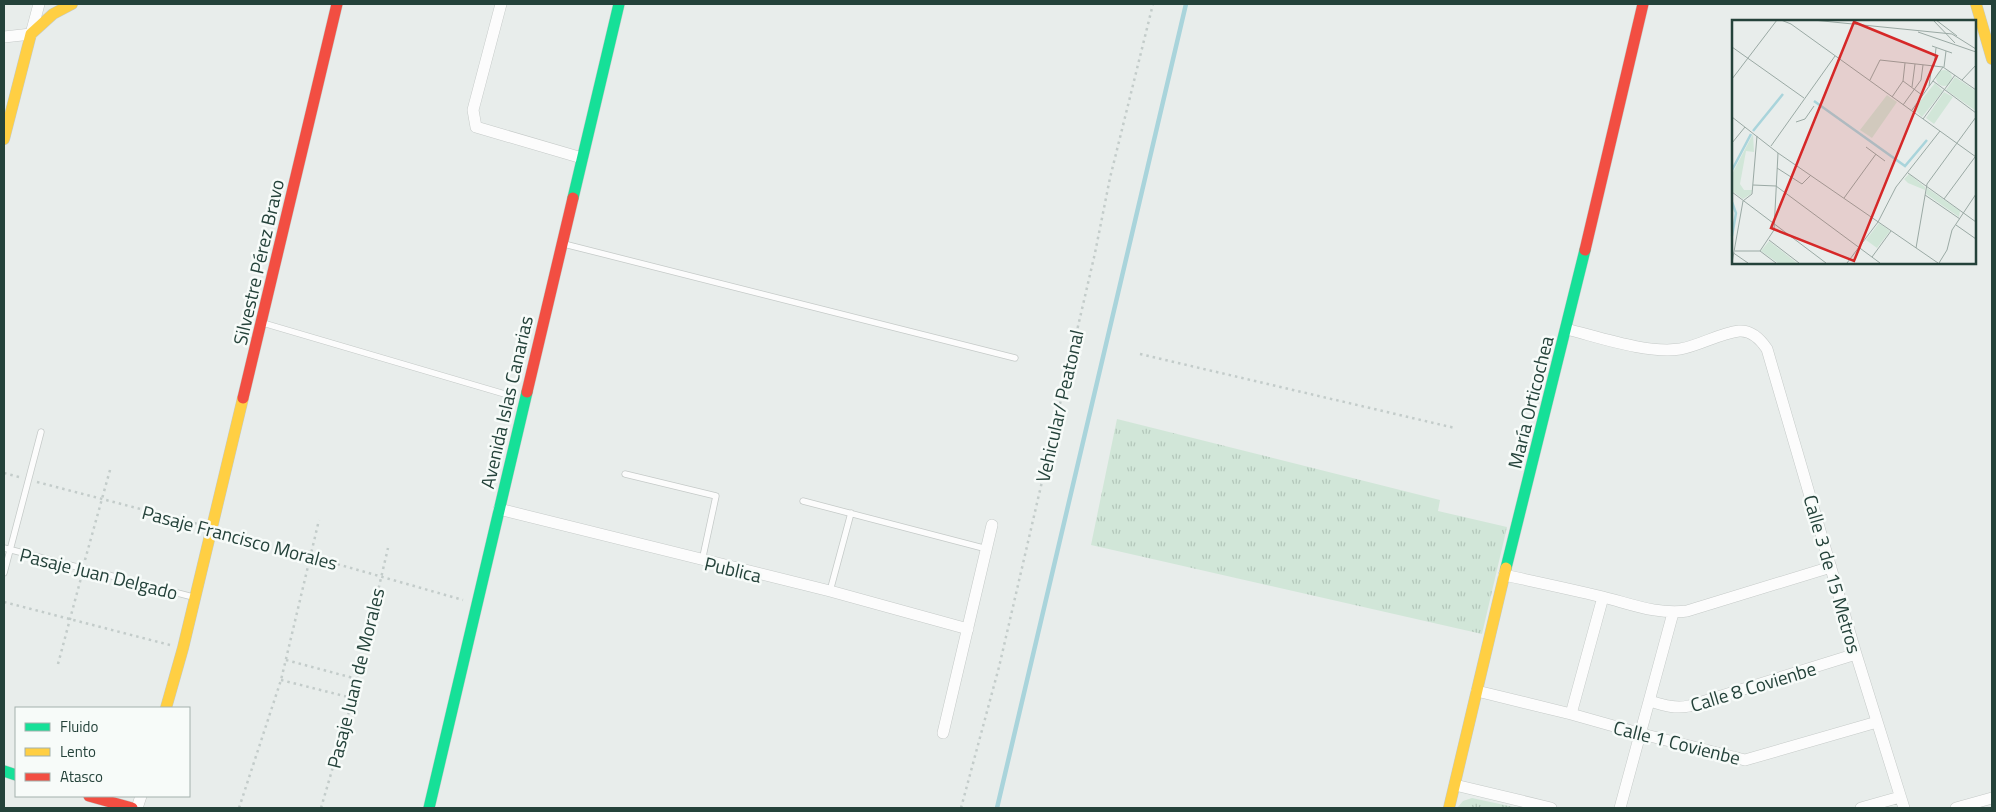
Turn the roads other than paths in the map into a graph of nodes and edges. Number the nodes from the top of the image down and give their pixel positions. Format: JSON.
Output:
{"nodes":[{"id":1,"x":39,"y":4,"type":"edge"},
{"id":2,"x":72,"y":4,"type":"edge"},
{"id":3,"x":337,"y":4,"type":"edge"},
{"id":4,"x":501,"y":4,"type":"edge"},
{"id":5,"x":619,"y":4,"type":"edge"},
{"id":6,"x":1643,"y":4,"type":"edge"},
{"id":7,"x":1976,"y":4,"type":"edge"},
{"id":8,"x":31,"y":34,"type":"junction"},
{"id":9,"x":4,"y":37,"type":"edge"},
{"id":10,"x":1992,"y":59,"type":"edge"},
{"id":11,"x":4,"y":138,"type":"edge"},
{"id":12,"x":582,"y":158,"type":"junction"},
{"id":13,"x":562,"y":243,"type":"junction"},
{"id":14,"x":261,"y":323,"type":"junction"},
{"id":15,"x":1566,"y":329,"type":"junction"},
{"id":16,"x":1015,"y":358,"type":"dead end"},
{"id":17,"x":508,"y":395,"type":"dead end"},
{"id":18,"x":41,"y":432,"type":"dead end"},
{"id":19,"x":625,"y":474,"type":"dead end"},
{"id":20,"x":803,"y":501,"type":"dead end"},
{"id":21,"x":498,"y":509,"type":"junction"},
{"id":22,"x":851,"y":513,"type":"junction"},
{"id":23,"x":992,"y":525,"type":"dead end"},
{"id":24,"x":987,"y":548,"type":"junction"},
{"id":25,"x":7,"y":549,"type":"edge"},
{"id":26,"x":702,"y":561,"type":"junction"},
{"id":27,"x":1831,"y":567,"type":"junction"},
{"id":28,"x":4,"y":573,"type":"edge"},
{"id":29,"x":1504,"y":575,"type":"junction"},
{"id":30,"x":830,"y":592,"type":"junction"},
{"id":31,"x":195,"y":597,"type":"junction"},
{"id":32,"x":1603,"y":597,"type":"junction"},
{"id":33,"x":1673,"y":613,"type":"junction"},
{"id":34,"x":968,"y":629,"type":"junction"},
{"id":35,"x":1856,"y":654,"type":"junction"},
{"id":36,"x":1477,"y":691,"type":"junction"},
{"id":37,"x":1650,"y":701,"type":"junction"},
{"id":38,"x":166,"y":707,"type":"edge"},
{"id":39,"x":1571,"y":714,"type":"junction"},
{"id":40,"x":1877,"y":722,"type":"junction"},
{"id":41,"x":943,"y":733,"type":"dead end"},
{"id":42,"x":1642,"y":734,"type":"junction"},
{"id":43,"x":1455,"y":786,"type":"junction"},
{"id":44,"x":93,"y":797,"type":"edge"},
{"id":45,"x":1992,"y":798,"type":"edge"},
{"id":46,"x":1902,"y":803,"type":"edge"},
{"id":47,"x":132,"y":808,"type":"edge"},
{"id":48,"x":429,"y":808,"type":"edge"},
{"id":49,"x":1449,"y":808,"type":"edge"},
{"id":50,"x":1551,"y":808,"type":"edge"},
{"id":51,"x":1620,"y":808,"type":"edge"},
{"id":52,"x":1861,"y":808,"type":"edge"},
{"id":53,"x":1956,"y":808,"type":"edge"}],
"edges":[{"from":1,"to":8,"type":"street"},
{"from":2,"to":8,"type":"street"},
{"from":3,"to":14,"type":"street","name":"Silvestre Pérez Bravo"},
{"from":4,"to":12,"type":"street"},
{"from":5,"to":12,"type":"street","name":"Avenida Islas Canarias"},
{"from":6,"to":15,"type":"street","name":"María Orticochea"},
{"from":7,"to":10,"type":"street"},
{"from":8,"to":9,"type":"street"},
{"from":8,"to":11,"type":"street"},
{"from":12,"to":13,"type":"street","name":"Avenida Islas Canarias"},
{"from":13,"to":16,"type":"lane"},
{"from":13,"to":21,"type":"street","name":"Avenida Islas Canarias"},
{"from":14,"to":17,"type":"lane"},
{"from":14,"to":31,"type":"street","name":"Silvestre Pérez Bravo"},
{"from":15,"to":27,"type":"street","name":"Calle 3 de 15 Metros"},
{"from":15,"to":29,"type":"street","name":"María Orticochea"},
{"from":18,"to":25,"type":"lane"},
{"from":19,"to":26,"type":"lane"},
{"from":20,"to":22,"type":"lane"},
{"from":21,"to":26,"type":"street","name":"Publica"},
{"from":21,"to":48,"type":"street","name":"Avenida Islas Canarias"},
{"from":22,"to":24,"type":"lane"},
{"from":22,"to":30,"type":"lane"},
{"from":23,"to":24,"type":"street"},
{"from":24,"to":34,"type":"street"},
{"from":25,"to":28,"type":"lane"},
{"from":25,"to":31,"type":"lane","name":"Pasaje Juan Delgado"},
{"from":26,"to":30,"type":"street","name":"Publica"},
{"from":27,"to":33,"type":"street"},
{"from":27,"to":35,"type":"street","name":"Calle 3 de 15 Metros"},
{"from":29,"to":32,"type":"street"},
{"from":29,"to":36,"type":"street","name":"María Orticochea"},
{"from":30,"to":34,"type":"street","name":"Publica"},
{"from":31,"to":38,"type":"street","name":"Silvestre Pérez Bravo"},
{"from":32,"to":33,"type":"street"},
{"from":32,"to":39,"type":"street"},
{"from":33,"to":37,"type":"street"},
{"from":34,"to":41,"type":"street"},
{"from":35,"to":37,"type":"street","name":"Calle 8 Covienbe"},
{"from":35,"to":40,"type":"street","name":"Calle 3 de 15 Metros"},
{"from":36,"to":39,"type":"street","name":"Calle 1 Covienbe"},
{"from":36,"to":43,"type":"street","name":"María Orticochea"},
{"from":37,"to":42,"type":"street"},
{"from":39,"to":42,"type":"street","name":"Calle 1 Covienbe"},
{"from":40,"to":42,"type":"street","name":"Calle 1 Covienbe"},
{"from":40,"to":46,"type":"street","name":"Calle 3 de 15 Metros"},
{"from":42,"to":51,"type":"street"},
{"from":43,"to":49,"type":"street","name":"María Orticochea"},
{"from":43,"to":50,"type":"street"},
{"from":44,"to":47,"type":"street"},
{"from":45,"to":53,"type":"street"},
{"from":46,"to":52,"type":"street"}]}
